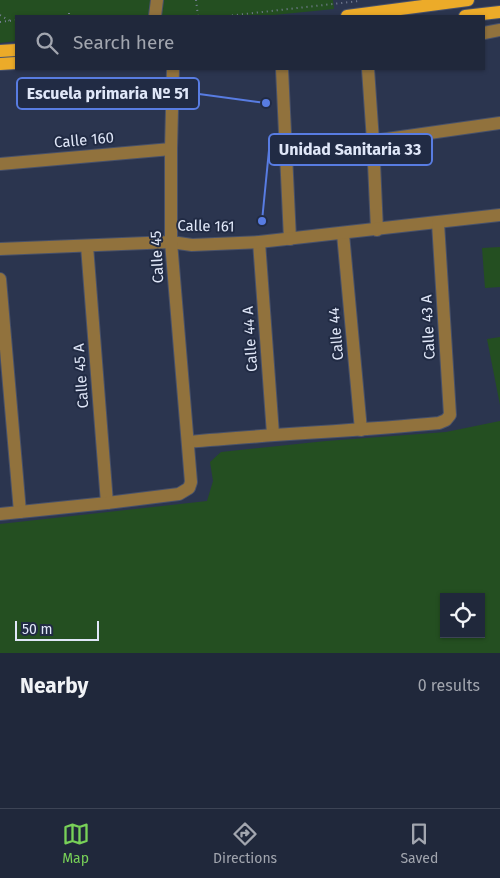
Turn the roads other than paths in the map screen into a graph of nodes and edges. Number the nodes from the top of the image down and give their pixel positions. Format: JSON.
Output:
{"nodes":[{"id":1,"x":157,"y":0,"type":"edge"},
{"id":2,"x":468,"y":0,"type":"edge"},
{"id":3,"x":500,"y":12,"type":"edge"},
{"id":4,"x":155,"y":15,"type":"edge"},
{"id":5,"x":362,"y":15,"type":"edge"},
{"id":6,"x":474,"y":15,"type":"edge"},
{"id":7,"x":500,"y":30,"type":"edge"},
{"id":8,"x":485,"y":33,"type":"edge"},
{"id":9,"x":15,"y":50,"type":"edge"},
{"id":10,"x":0,"y":51,"type":"edge"},
{"id":11,"x":15,"y":63,"type":"edge"},
{"id":12,"x":0,"y":64,"type":"edge"},
{"id":13,"x":173,"y":70,"type":"edge"},
{"id":14,"x":282,"y":70,"type":"edge"},
{"id":15,"x":368,"y":70,"type":"edge"},
{"id":16,"x":500,"y":123,"type":"edge"},
{"id":17,"x":373,"y":141,"type":"junction"},
{"id":18,"x":171,"y":149,"type":"junction"},
{"id":19,"x":0,"y":164,"type":"edge"},
{"id":20,"x":500,"y":215,"type":"edge"},
{"id":21,"x":438,"y":223,"type":"junction"},
{"id":22,"x":376,"y":230,"type":"junction"},
{"id":23,"x":343,"y":234,"type":"junction"},
{"id":24,"x":290,"y":239,"type":"junction"},
{"id":25,"x":171,"y":242,"type":"junction"},
{"id":26,"x":259,"y":242,"type":"junction"},
{"id":27,"x":88,"y":246,"type":"junction"},
{"id":28,"x":0,"y":249,"type":"edge"},
{"id":29,"x":0,"y":279,"type":"edge"},
{"id":30,"x":361,"y":430,"type":"junction"},
{"id":31,"x":273,"y":434,"type":"junction"},
{"id":32,"x":188,"y":442,"type":"junction"},
{"id":33,"x":107,"y":503,"type":"junction"},
{"id":34,"x":20,"y":512,"type":"junction"},
{"id":35,"x":0,"y":514,"type":"edge"}],
"edges":[{"from":1,"to":4,"type":"street"},
{"from":2,"to":5,"type":"main road"},
{"from":3,"to":6,"type":"main road"},
{"from":7,"to":8,"type":"street"},
{"from":9,"to":10,"type":"main road"},
{"from":11,"to":12,"type":"main road"},
{"from":13,"to":18,"type":"street","name":"Calle 45"},
{"from":14,"to":24,"type":"street"},
{"from":15,"to":17,"type":"street"},
{"from":16,"to":17,"type":"street"},
{"from":17,"to":22,"type":"street"},
{"from":18,"to":19,"type":"street","name":"Calle 160"},
{"from":18,"to":25,"type":"street","name":"Calle 45"},
{"from":20,"to":21,"type":"street","name":"Calle 161"},
{"from":21,"to":22,"type":"street","name":"Calle 161"},
{"from":21,"to":30,"type":"street","name":"Calle 43 A"},
{"from":22,"to":23,"type":"street","name":"Calle 161"},
{"from":23,"to":24,"type":"street","name":"Calle 161"},
{"from":23,"to":30,"type":"street","name":"Calle 44"},
{"from":24,"to":26,"type":"street","name":"Calle 161"},
{"from":25,"to":26,"type":"street","name":"Calle 161"},
{"from":25,"to":27,"type":"street","name":"Calle 161"},
{"from":25,"to":32,"type":"street","name":"Calle 45"},
{"from":26,"to":31,"type":"street","name":"Calle 44 A"},
{"from":27,"to":28,"type":"street","name":"Calle 161"},
{"from":27,"to":33,"type":"street","name":"Calle 45 A"},
{"from":29,"to":34,"type":"street"},
{"from":30,"to":31,"type":"street"},
{"from":31,"to":32,"type":"street"},
{"from":32,"to":33,"type":"street","name":"Calle 45"},
{"from":33,"to":34,"type":"street","name":"Calle 45"},
{"from":34,"to":35,"type":"street","name":"Calle 45"}]}
